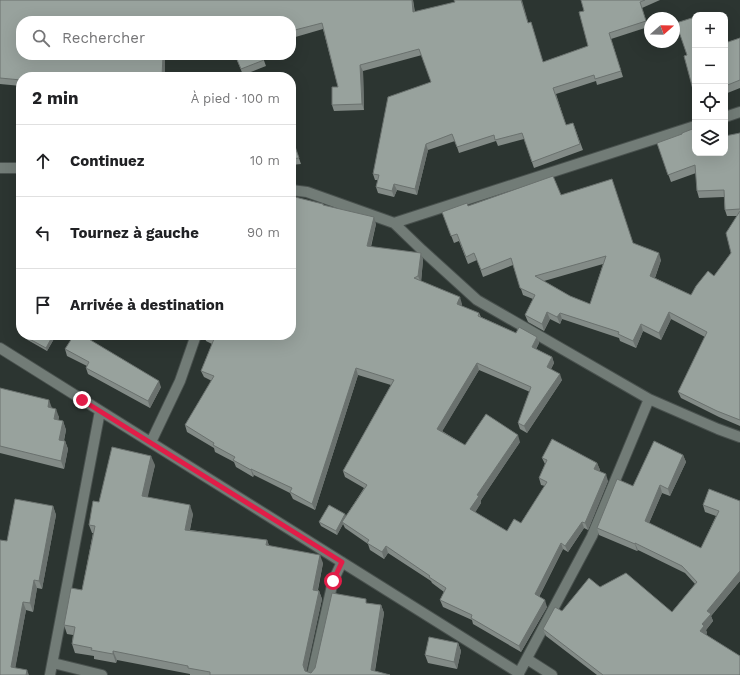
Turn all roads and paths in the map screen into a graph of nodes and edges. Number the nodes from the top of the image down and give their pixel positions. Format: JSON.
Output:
{"nodes":[{"id":1,"x":739,"y":113,"type":"edge"},
{"id":2,"x":728,"y":116,"type":"edge"},
{"id":3,"x":692,"y":127,"type":"edge"},
{"id":4,"x":0,"y":168,"type":"edge"},
{"id":5,"x":16,"y":168,"type":"edge"},
{"id":6,"x":296,"y":191,"type":"edge"},
{"id":7,"x":394,"y":223,"type":"junction"},
{"id":8,"x":194,"y":340,"type":"edge"},
{"id":9,"x":0,"y":348,"type":"edge"},
{"id":10,"x":649,"y":399,"type":"junction"},
{"id":11,"x":100,"y":411,"type":"junction"},
{"id":12,"x":740,"y":437,"type":"edge"},
{"id":13,"x":151,"y":442,"type":"junction"},
{"id":14,"x":342,"y":562,"type":"junction"},
{"id":15,"x":527,"y":659,"type":"junction"},
{"id":16,"x":53,"y":663,"type":"junction"},
{"id":17,"x":519,"y":674,"type":"edge"},
{"id":18,"x":50,"y":675,"type":"edge"},
{"id":19,"x":102,"y":675,"type":"edge"},
{"id":20,"x":312,"y":675,"type":"edge"},
{"id":21,"x":552,"y":675,"type":"edge"}],
"edges":[{"from":1,"to":2,"type":"street"},
{"from":3,"to":7,"type":"street"},
{"from":4,"to":5,"type":"street"},
{"from":6,"to":7,"type":"street"},
{"from":7,"to":10,"type":"street"},
{"from":8,"to":13,"type":"street"},
{"from":9,"to":11,"type":"street"},
{"from":10,"to":12,"type":"street"},
{"from":10,"to":15,"type":"street"},
{"from":11,"to":13,"type":"street"},
{"from":11,"to":16,"type":"street"},
{"from":13,"to":14,"type":"street"},
{"from":14,"to":17,"type":"street"},
{"from":14,"to":20,"type":"street"},
{"from":15,"to":17,"type":"street"},
{"from":15,"to":21,"type":"street"},
{"from":16,"to":18,"type":"street"},
{"from":16,"to":19,"type":"street"}]}
